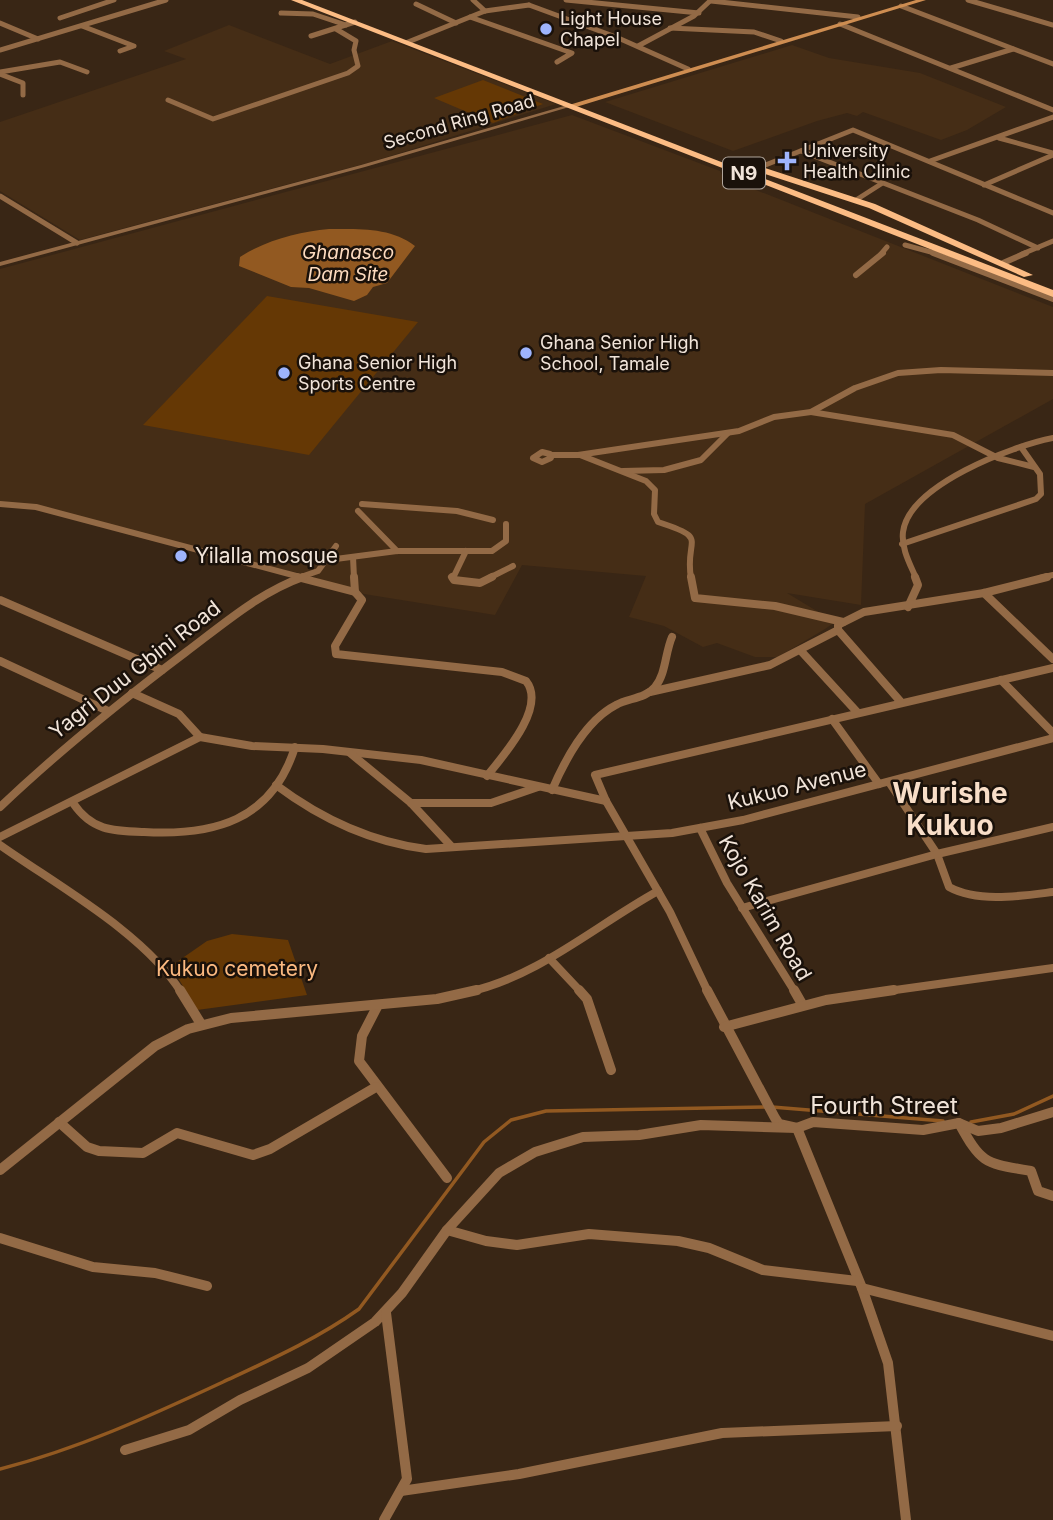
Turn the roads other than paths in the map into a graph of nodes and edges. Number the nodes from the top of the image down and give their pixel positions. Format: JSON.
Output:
{"nodes":[{"id":1,"x":113,"y":0,"type":"edge"},
{"id":2,"x":166,"y":0,"type":"edge"},
{"id":3,"x":312,"y":0,"type":"edge"},
{"id":4,"x":422,"y":0,"type":"edge"},
{"id":5,"x":473,"y":0,"type":"edge"},
{"id":6,"x":566,"y":0,"type":"edge"},
{"id":7,"x":920,"y":0,"type":"edge"},
{"id":8,"x":968,"y":0,"type":"edge"},
{"id":9,"x":299,"y":1,"type":"edge"},
{"id":10,"x":711,"y":1,"type":"edge"},
{"id":11,"x":530,"y":3,"type":"edge"},
{"id":12,"x":901,"y":6,"type":"junction"},
{"id":13,"x":485,"y":11,"type":"junction"},
{"id":14,"x":281,"y":13,"type":"dead end"},
{"id":15,"x":699,"y":13,"type":"junction"},
{"id":16,"x":470,"y":17,"type":"junction"},
{"id":17,"x":60,"y":18,"type":"dead end"},
{"id":18,"x":858,"y":18,"type":"junction"},
{"id":19,"x":0,"y":23,"type":"edge"},
{"id":20,"x":456,"y":23,"type":"junction"},
{"id":21,"x":350,"y":24,"type":"junction"},
{"id":22,"x":840,"y":24,"type":"junction"},
{"id":23,"x":81,"y":25,"type":"junction"},
{"id":24,"x":1053,"y":25,"type":"edge"},
{"id":25,"x":670,"y":28,"type":"junction"},
{"id":26,"x":336,"y":29,"type":"junction"},
{"id":27,"x":311,"y":36,"type":"dead end"},
{"id":28,"x":38,"y":39,"type":"junction"},
{"id":29,"x":781,"y":41,"type":"junction"},
{"id":30,"x":408,"y":42,"type":"junction"},
{"id":31,"x":638,"y":46,"type":"junction"},
{"id":32,"x":1013,"y":49,"type":"junction"},
{"id":33,"x":0,"y":50,"type":"edge"},
{"id":34,"x":120,"y":51,"type":"dead end"},
{"id":35,"x":557,"y":62,"type":"dead end"},
{"id":36,"x":1053,"y":64,"type":"edge"},
{"id":37,"x":951,"y":68,"type":"junction"},
{"id":38,"x":688,"y":69,"type":"junction"},
{"id":39,"x":87,"y":72,"type":"dead end"},
{"id":40,"x":0,"y":73,"type":"edge"},
{"id":41,"x":23,"y":94,"type":"dead end"},
{"id":42,"x":168,"y":100,"type":"dead end"},
{"id":43,"x":577,"y":104,"type":"junction"},
{"id":44,"x":1053,"y":110,"type":"edge"},
{"id":45,"x":1053,"y":117,"type":"edge"},
{"id":46,"x":999,"y":138,"type":"junction"},
{"id":47,"x":801,"y":151,"type":"junction"},
{"id":48,"x":1053,"y":154,"type":"edge"},
{"id":49,"x":930,"y":160,"type":"junction"},
{"id":50,"x":758,"y":168,"type":"junction"},
{"id":51,"x":881,"y":184,"type":"junction"},
{"id":52,"x":984,"y":185,"type":"junction"},
{"id":53,"x":0,"y":196,"type":"edge"},
{"id":54,"x":856,"y":200,"type":"junction"},
{"id":55,"x":1053,"y":213,"type":"edge"},
{"id":56,"x":892,"y":214,"type":"junction"},
{"id":57,"x":862,"y":220,"type":"junction"},
{"id":58,"x":1053,"y":241,"type":"edge"},
{"id":59,"x":77,"y":243,"type":"junction"},
{"id":60,"x":905,"y":245,"type":"dead end"},
{"id":61,"x":887,"y":247,"type":"dead end"},
{"id":62,"x":1038,"y":248,"type":"junction"},
{"id":63,"x":1003,"y":263,"type":"junction"},
{"id":64,"x":0,"y":264,"type":"edge"},
{"id":65,"x":856,"y":275,"type":"dead end"},
{"id":66,"x":1053,"y":286,"type":"edge"},
{"id":67,"x":1053,"y":294,"type":"edge"},
{"id":68,"x":1053,"y":299,"type":"edge"},
{"id":69,"x":1053,"y":373,"type":"edge"},
{"id":70,"x":811,"y":412,"type":"junction"},
{"id":71,"x":727,"y":434,"type":"junction"},
{"id":72,"x":1053,"y":438,"type":"edge"},
{"id":73,"x":1021,"y":447,"type":"junction"},
{"id":74,"x":551,"y":455,"type":"dead end"},
{"id":75,"x":578,"y":455,"type":"junction"},
{"id":76,"x":998,"y":458,"type":"junction"},
{"id":77,"x":1034,"y":467,"type":"junction"},
{"id":78,"x":613,"y":470,"type":"junction"},
{"id":79,"x":0,"y":504,"type":"edge"},
{"id":80,"x":493,"y":520,"type":"dead end"},
{"id":81,"x":506,"y":524,"type":"dead end"},
{"id":82,"x":902,"y":544,"type":"junction"},
{"id":83,"x":336,"y":546,"type":"dead end"},
{"id":84,"x":397,"y":551,"type":"junction"},
{"id":85,"x":466,"y":551,"type":"junction"},
{"id":86,"x":353,"y":557,"type":"junction"},
{"id":87,"x":328,"y":560,"type":"junction"},
{"id":88,"x":513,"y":566,"type":"dead end"},
{"id":89,"x":1053,"y":575,"type":"edge"},
{"id":90,"x":304,"y":577,"type":"junction"},
{"id":91,"x":355,"y":592,"type":"junction"},
{"id":92,"x":984,"y":593,"type":"junction"},
{"id":93,"x":0,"y":600,"type":"edge"},
{"id":94,"x":908,"y":607,"type":"junction"},
{"id":95,"x":843,"y":622,"type":"junction"},
{"id":96,"x":838,"y":630,"type":"junction"},
{"id":97,"x":672,"y":637,"type":"dead end"},
{"id":98,"x":801,"y":651,"type":"junction"},
{"id":99,"x":1053,"y":659,"type":"edge"},
{"id":100,"x":0,"y":662,"type":"edge"},
{"id":101,"x":1053,"y":668,"type":"edge"},
{"id":102,"x":162,"y":670,"type":"junction"},
{"id":103,"x":1001,"y":680,"type":"junction"},
{"id":104,"x":650,"y":692,"type":"junction"},
{"id":105,"x":132,"y":693,"type":"junction"},
{"id":106,"x":900,"y":701,"type":"junction"},
{"id":107,"x":108,"y":711,"type":"junction"},
{"id":108,"x":857,"y":712,"type":"junction"},
{"id":109,"x":832,"y":719,"type":"junction"},
{"id":110,"x":1053,"y":733,"type":"edge"},
{"id":111,"x":200,"y":737,"type":"junction"},
{"id":112,"x":1053,"y":738,"type":"edge"},
{"id":113,"x":295,"y":747,"type":"junction"},
{"id":114,"x":348,"y":752,"type":"junction"},
{"id":115,"x":486,"y":776,"type":"junction"},
{"id":116,"x":889,"y":782,"type":"junction"},
{"id":117,"x":879,"y":783,"type":"junction"},
{"id":118,"x":276,"y":785,"type":"junction"},
{"id":119,"x":538,"y":787,"type":"junction"},
{"id":120,"x":552,"y":790,"type":"junction"},
{"id":121,"x":606,"y":801,"type":"junction"},
{"id":122,"x":73,"y":803,"type":"junction"},
{"id":123,"x":411,"y":803,"type":"junction"},
{"id":124,"x":0,"y":807,"type":"edge"},
{"id":125,"x":1053,"y":827,"type":"edge"},
{"id":126,"x":700,"y":828,"type":"junction"},
{"id":127,"x":0,"y":838,"type":"edge"},
{"id":128,"x":629,"y":838,"type":"junction"},
{"id":129,"x":0,"y":845,"type":"edge"},
{"id":130,"x":452,"y":846,"type":"junction"},
{"id":131,"x":937,"y":854,"type":"junction"},
{"id":132,"x":659,"y":891,"type":"junction"},
{"id":133,"x":1053,"y":892,"type":"edge"},
{"id":134,"x":742,"y":908,"type":"junction"},
{"id":135,"x":549,"y":958,"type":"junction"},
{"id":136,"x":1053,"y":968,"type":"edge"},
{"id":137,"x":802,"y":1004,"type":"junction"},
{"id":138,"x":378,"y":1005,"type":"junction"},
{"id":139,"x":201,"y":1024,"type":"junction"},
{"id":140,"x":724,"y":1027,"type":"junction"},
{"id":141,"x":611,"y":1070,"type":"dead end"},
{"id":142,"x":376,"y":1087,"type":"junction"},
{"id":143,"x":1053,"y":1112,"type":"edge"},
{"id":144,"x":59,"y":1122,"type":"junction"},
{"id":145,"x":959,"y":1123,"type":"junction"},
{"id":146,"x":797,"y":1128,"type":"junction"},
{"id":147,"x":0,"y":1170,"type":"edge"},
{"id":148,"x":447,"y":1178,"type":"dead end"},
{"id":149,"x":1053,"y":1196,"type":"edge"},
{"id":150,"x":447,"y":1230,"type":"junction"},
{"id":151,"x":0,"y":1238,"type":"edge"},
{"id":152,"x":860,"y":1284,"type":"junction"},
{"id":153,"x":207,"y":1286,"type":"dead end"},
{"id":154,"x":386,"y":1313,"type":"junction"},
{"id":155,"x":1053,"y":1336,"type":"edge"},
{"id":156,"x":897,"y":1426,"type":"junction"},
{"id":157,"x":125,"y":1450,"type":"dead end"},
{"id":158,"x":401,"y":1491,"type":"junction"},
{"id":159,"x":384,"y":1520,"type":"edge"},
{"id":160,"x":906,"y":1520,"type":"edge"}],
"edges":[{"from":1,"to":17,"type":"street"},
{"from":2,"to":23,"type":"street"},
{"from":3,"to":9,"type":"street"},
{"from":4,"to":20,"type":"street"},
{"from":5,"to":13,"type":"street"},
{"from":6,"to":15,"type":"street"},
{"from":7,"to":12,"type":"main road","name":"Second Ring Road"},
{"from":8,"to":24,"type":"street"},
{"from":9,"to":21,"type":"highway","number":"N9"},
{"from":10,"to":15,"type":"street"},
{"from":10,"to":18,"type":"street"},
{"from":11,"to":13,"type":"street"},
{"from":11,"to":31,"type":"street"},
{"from":12,"to":18,"type":"main road","name":"Second Ring Road"},
{"from":12,"to":32,"type":"street"},
{"from":13,"to":16,"type":"street"},
{"from":14,"to":21,"type":"street"},
{"from":15,"to":25,"type":"street"},
{"from":16,"to":20,"type":"street"},
{"from":16,"to":35,"type":"street"},
{"from":18,"to":22,"type":"main road","name":"Second Ring Road"},
{"from":19,"to":28,"type":"street"},
{"from":20,"to":30,"type":"street"},
{"from":21,"to":26,"type":"street"},
{"from":21,"to":30,"type":"highway","number":"N9"},
{"from":22,"to":29,"type":"main road","name":"Second Ring Road"},
{"from":22,"to":37,"type":"street"},
{"from":23,"to":28,"type":"street"},
{"from":23,"to":34,"type":"street"},
{"from":25,"to":29,"type":"street"},
{"from":25,"to":31,"type":"street"},
{"from":26,"to":27,"type":"street"},
{"from":26,"to":42,"type":"street"},
{"from":28,"to":33,"type":"street"},
{"from":29,"to":38,"type":"main road","name":"Second Ring Road"},
{"from":30,"to":43,"type":"highway","number":"N9"},
{"from":31,"to":38,"type":"street"},
{"from":32,"to":36,"type":"street"},
{"from":32,"to":37,"type":"street"},
{"from":37,"to":44,"type":"street"},
{"from":38,"to":43,"type":"main road","name":"Second Ring Road"},
{"from":39,"to":40,"type":"street"},
{"from":40,"to":41,"type":"street"},
{"from":43,"to":50,"type":"highway","number":"N9"},
{"from":43,"to":57,"type":"highway","number":"N9"},
{"from":43,"to":59,"type":"street","name":"Second Ring Road"},
{"from":45,"to":46,"type":"street"},
{"from":46,"to":48,"type":"street"},
{"from":46,"to":49,"type":"street"},
{"from":47,"to":49,"type":"street"},
{"from":47,"to":50,"type":"street"},
{"from":47,"to":51,"type":"street"},
{"from":48,"to":52,"type":"street"},
{"from":49,"to":52,"type":"street"},
{"from":50,"to":54,"type":"highway","number":"N9"},
{"from":51,"to":54,"type":"street"},
{"from":51,"to":62,"type":"street"},
{"from":52,"to":55,"type":"street"},
{"from":53,"to":59,"type":"street"},
{"from":54,"to":56,"type":"highway","number":"N9"},
{"from":56,"to":57,"type":"highway"},
{"from":56,"to":63,"type":"highway","number":"N9"},
{"from":57,"to":67,"type":"highway","number":"N9"},
{"from":58,"to":62,"type":"street"},
{"from":59,"to":64,"type":"street","name":"Second Ring Road"},
{"from":60,"to":68,"type":"street"},
{"from":61,"to":65,"type":"street"},
{"from":62,"to":63,"type":"street"},
{"from":63,"to":66,"type":"highway","number":"N9"},
{"from":69,"to":70,"type":"street"},
{"from":70,"to":71,"type":"street"},
{"from":70,"to":76,"type":"street"},
{"from":71,"to":75,"type":"street"},
{"from":71,"to":78,"type":"street"},
{"from":72,"to":73,"type":"street"},
{"from":73,"to":76,"type":"street"},
{"from":73,"to":77,"type":"street"},
{"from":74,"to":75,"type":"street"},
{"from":75,"to":78,"type":"street"},
{"from":76,"to":77,"type":"street"},
{"from":76,"to":82,"type":"street"},
{"from":77,"to":82,"type":"street"},
{"from":78,"to":95,"type":"street"},
{"from":79,"to":90,"type":"street"},
{"from":80,"to":84,"type":"street"},
{"from":81,"to":85,"type":"street"},
{"from":82,"to":94,"type":"street"},
{"from":83,"to":87,"type":"street"},
{"from":84,"to":85,"type":"street"},
{"from":84,"to":86,"type":"street"},
{"from":85,"to":88,"type":"street"},
{"from":86,"to":87,"type":"street"},
{"from":86,"to":91,"type":"street"},
{"from":87,"to":90,"type":"street","name":"Yagri Duu Gbini Road"},
{"from":89,"to":92,"type":"street"},
{"from":90,"to":91,"type":"street"},
{"from":90,"to":102,"type":"street","name":"Yagri Duu Gbini Road"},
{"from":91,"to":115,"type":"street"},
{"from":92,"to":94,"type":"street"},
{"from":92,"to":99,"type":"street"},
{"from":93,"to":102,"type":"street"},
{"from":94,"to":95,"type":"street"},
{"from":95,"to":96,"type":"street"},
{"from":96,"to":98,"type":"street"},
{"from":96,"to":106,"type":"street"},
{"from":97,"to":104,"type":"street"},
{"from":98,"to":104,"type":"street"},
{"from":98,"to":108,"type":"street"},
{"from":100,"to":107,"type":"street"},
{"from":101,"to":103,"type":"street"},
{"from":102,"to":105,"type":"street","name":"Yagri Duu Gbini Road"},
{"from":103,"to":106,"type":"street"},
{"from":103,"to":110,"type":"street"},
{"from":104,"to":120,"type":"street"},
{"from":105,"to":107,"type":"street","name":"Yagri Duu Gbini Road"},
{"from":105,"to":111,"type":"street"},
{"from":106,"to":108,"type":"street"},
{"from":107,"to":124,"type":"street","name":"Yagri Duu Gbini Road"},
{"from":108,"to":109,"type":"street"},
{"from":109,"to":117,"type":"street"},
{"from":109,"to":121,"type":"street"},
{"from":111,"to":113,"type":"street"},
{"from":111,"to":122,"type":"street"},
{"from":112,"to":116,"type":"street","name":"Kukuo Avenue"},
{"from":113,"to":114,"type":"street"},
{"from":113,"to":118,"type":"street"},
{"from":114,"to":115,"type":"street"},
{"from":114,"to":123,"type":"street"},
{"from":115,"to":119,"type":"street"},
{"from":116,"to":117,"type":"street","name":"Kukuo Avenue"},
{"from":116,"to":131,"type":"street"},
{"from":117,"to":126,"type":"street","name":"Kukuo Avenue"},
{"from":118,"to":122,"type":"street"},
{"from":118,"to":130,"type":"street","name":"Kukuo Avenue"},
{"from":119,"to":120,"type":"street"},
{"from":119,"to":123,"type":"street"},
{"from":120,"to":121,"type":"street"},
{"from":121,"to":128,"type":"street"},
{"from":122,"to":127,"type":"street"},
{"from":123,"to":130,"type":"street"},
{"from":125,"to":131,"type":"street"},
{"from":126,"to":128,"type":"street","name":"Kukuo Avenue"},
{"from":126,"to":134,"type":"street","name":"Kojo Karim Road"},
{"from":128,"to":130,"type":"street","name":"Kukuo Avenue"},
{"from":128,"to":132,"type":"street"},
{"from":129,"to":139,"type":"street"},
{"from":131,"to":133,"type":"street"},
{"from":131,"to":134,"type":"street"},
{"from":132,"to":135,"type":"street"},
{"from":132,"to":140,"type":"street"},
{"from":134,"to":137,"type":"street","name":"Kojo Karim Road"},
{"from":135,"to":138,"type":"street"},
{"from":135,"to":141,"type":"street"},
{"from":136,"to":137,"type":"street"},
{"from":137,"to":140,"type":"street"},
{"from":138,"to":139,"type":"street"},
{"from":138,"to":142,"type":"street"},
{"from":139,"to":144,"type":"street"},
{"from":140,"to":146,"type":"street"},
{"from":142,"to":144,"type":"street"},
{"from":142,"to":148,"type":"street"},
{"from":143,"to":145,"type":"street","name":"Fourth Street"},
{"from":144,"to":147,"type":"street"},
{"from":145,"to":146,"type":"street","name":"Fourth Street"},
{"from":145,"to":149,"type":"street"},
{"from":146,"to":150,"type":"street","name":"Fourth Street"},
{"from":146,"to":152,"type":"street"},
{"from":150,"to":152,"type":"street"},
{"from":150,"to":154,"type":"street","name":"Fourth Street"},
{"from":151,"to":153,"type":"street"},
{"from":152,"to":155,"type":"street"},
{"from":152,"to":156,"type":"street"},
{"from":154,"to":157,"type":"street","name":"Fourth Street"},
{"from":154,"to":158,"type":"street"},
{"from":156,"to":158,"type":"street"},
{"from":156,"to":160,"type":"street"},
{"from":158,"to":159,"type":"street"}]}
